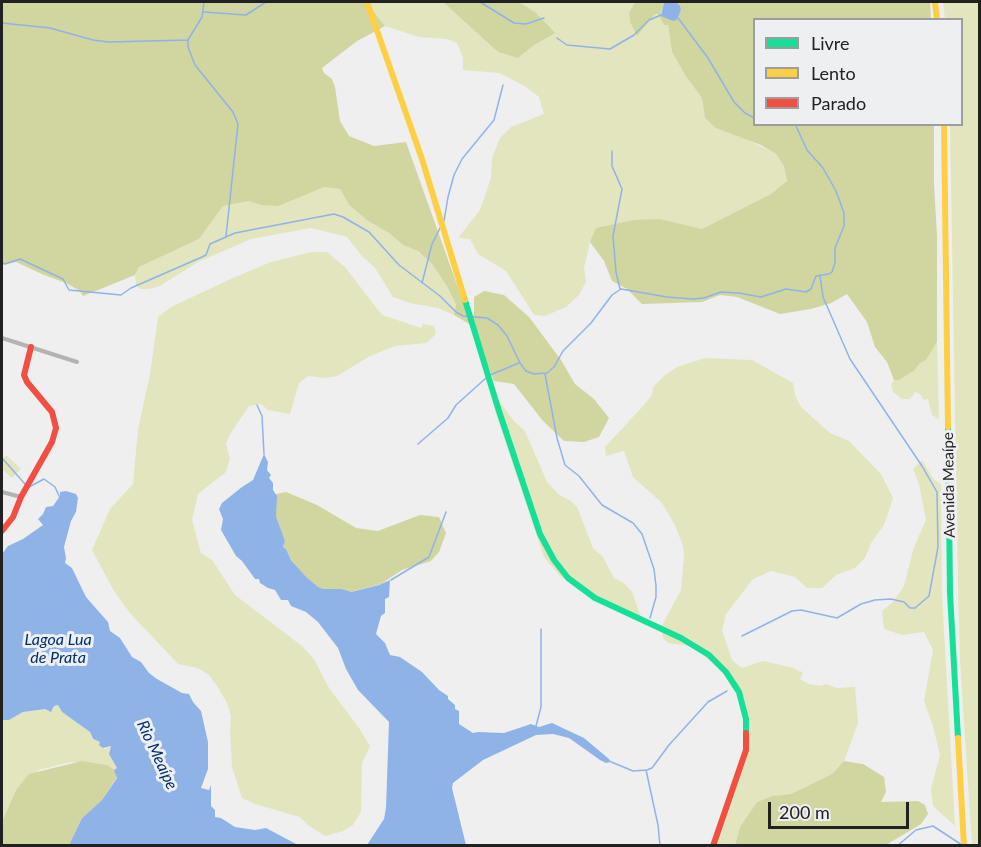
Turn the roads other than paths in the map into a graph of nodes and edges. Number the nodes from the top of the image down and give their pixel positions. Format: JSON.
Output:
{"nodes":[{"id":1,"x":367,"y":2,"type":"edge"},
{"id":2,"x":935,"y":2,"type":"edge"},
{"id":3,"x":937,"y":18,"type":"edge"},
{"id":4,"x":944,"y":126,"type":"edge"},
{"id":5,"x":2,"y":338,"type":"edge"},
{"id":6,"x":32,"y":347,"type":"junction"},
{"id":7,"x":77,"y":362,"type":"dead end"},
{"id":8,"x":2,"y":492,"type":"edge"},
{"id":9,"x":21,"y":497,"type":"junction"},
{"id":10,"x":2,"y":531,"type":"edge"},
{"id":11,"x":713,"y":846,"type":"edge"},
{"id":12,"x":964,"y":846,"type":"edge"}],
"edges":[{"from":1,"to":11,"type":"street"},
{"from":2,"to":3,"type":"street"},
{"from":4,"to":12,"type":"street","name":"Avenida Meaípe"},
{"from":5,"to":6,"type":"street"},
{"from":6,"to":7,"type":"street"},
{"from":6,"to":9,"type":"street"},
{"from":8,"to":9,"type":"street"},
{"from":9,"to":10,"type":"street"}]}
